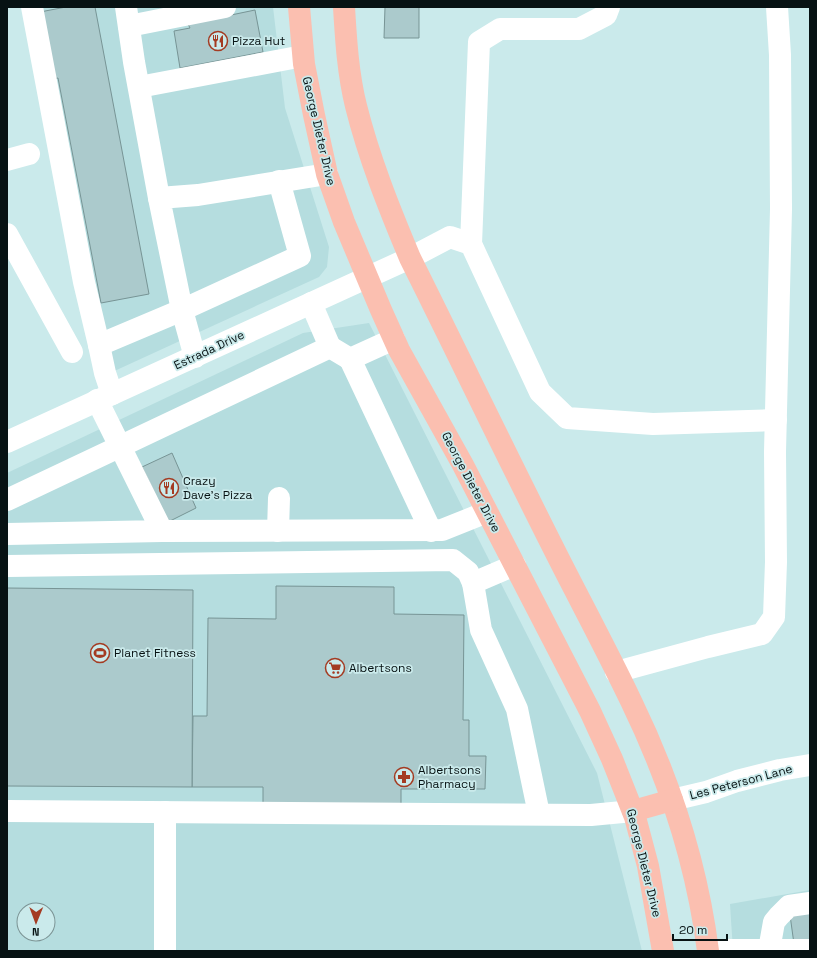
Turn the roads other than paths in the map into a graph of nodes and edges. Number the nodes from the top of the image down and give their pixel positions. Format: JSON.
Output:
{"nodes":[{"id":1,"x":32,"y":7,"type":"edge"},
{"id":2,"x":226,"y":7,"type":"edge"},
{"id":3,"x":299,"y":7,"type":"edge"},
{"id":4,"x":344,"y":7,"type":"edge"},
{"id":5,"x":609,"y":7,"type":"edge"},
{"id":6,"x":777,"y":7,"type":"edge"},
{"id":7,"x":127,"y":16,"type":"edge"},
{"id":8,"x":303,"y":56,"type":"junction"},
{"id":9,"x":139,"y":86,"type":"junction"},
{"id":10,"x":29,"y":154,"type":"dead end"},
{"id":11,"x":7,"y":160,"type":"edge"},
{"id":12,"x":327,"y":174,"type":"junction"},
{"id":13,"x":279,"y":182,"type":"junction"},
{"id":14,"x":159,"y":198,"type":"junction"},
{"id":15,"x":7,"y":234,"type":"edge"},
{"id":16,"x":471,"y":244,"type":"junction"},
{"id":17,"x":410,"y":258,"type":"junction"},
{"id":18,"x":367,"y":278,"type":"junction"},
{"id":19,"x":311,"y":303,"type":"junction"},
{"id":20,"x":182,"y":310,"type":"junction"},
{"id":21,"x":394,"y":340,"type":"junction"},
{"id":22,"x":99,"y":345,"type":"junction"},
{"id":23,"x":330,"y":347,"type":"junction"},
{"id":24,"x":72,"y":352,"type":"dead end"},
{"id":25,"x":195,"y":357,"type":"junction"},
{"id":26,"x":350,"y":359,"type":"junction"},
{"id":27,"x":105,"y":397,"type":"junction"},
{"id":28,"x":776,"y":420,"type":"junction"},
{"id":29,"x":7,"y":442,"type":"edge"},
{"id":30,"x":120,"y":447,"type":"junction"},
{"id":31,"x":279,"y":498,"type":"dead end"},
{"id":32,"x":7,"y":500,"type":"edge"},
{"id":33,"x":487,"y":512,"type":"junction"},
{"id":34,"x":162,"y":531,"type":"junction"},
{"id":35,"x":278,"y":531,"type":"junction"},
{"id":36,"x":431,"y":531,"type":"junction"},
{"id":37,"x":7,"y":534,"type":"edge"},
{"id":38,"x":515,"y":565,"type":"junction"},
{"id":39,"x":7,"y":566,"type":"edge"},
{"id":40,"x":472,"y":583,"type":"junction"},
{"id":41,"x":616,"y":672,"type":"junction"},
{"id":42,"x":810,"y":765,"type":"edge"},
{"id":43,"x":672,"y":800,"type":"junction"},
{"id":44,"x":7,"y":811,"type":"edge"},
{"id":45,"x":632,"y":811,"type":"junction"},
{"id":46,"x":165,"y":812,"type":"junction"},
{"id":47,"x":539,"y":814,"type":"junction"},
{"id":48,"x":810,"y":903,"type":"edge"},
{"id":49,"x":768,"y":950,"type":"edge"},
{"id":50,"x":810,"y":950,"type":"edge"},
{"id":51,"x":165,"y":951,"type":"edge"},
{"id":52,"x":663,"y":951,"type":"edge"},
{"id":53,"x":708,"y":951,"type":"edge"}],
"edges":[{"from":1,"to":22,"type":"street"},
{"from":2,"to":7,"type":"street"},
{"from":3,"to":8,"type":"main road","name":"George Dieter Drive"},
{"from":4,"to":17,"type":"main road"},
{"from":5,"to":16,"type":"street"},
{"from":6,"to":28,"type":"street"},
{"from":7,"to":9,"type":"street"},
{"from":8,"to":9,"type":"street"},
{"from":8,"to":12,"type":"main road","name":"George Dieter Drive"},
{"from":9,"to":14,"type":"street"},
{"from":10,"to":11,"type":"street"},
{"from":12,"to":13,"type":"street"},
{"from":12,"to":18,"type":"main road","name":"George Dieter Drive"},
{"from":13,"to":14,"type":"street"},
{"from":13,"to":20,"type":"street"},
{"from":14,"to":20,"type":"street"},
{"from":15,"to":24,"type":"street"},
{"from":16,"to":17,"type":"street","name":"Estrada Drive"},
{"from":16,"to":28,"type":"street"},
{"from":17,"to":18,"type":"street","name":"Estrada Drive"},
{"from":17,"to":41,"type":"main road"},
{"from":18,"to":19,"type":"street","name":"Estrada Drive"},
{"from":18,"to":21,"type":"main road","name":"George Dieter Drive"},
{"from":19,"to":23,"type":"street"},
{"from":19,"to":25,"type":"street","name":"Estrada Drive"},
{"from":20,"to":22,"type":"street"},
{"from":20,"to":25,"type":"street"},
{"from":21,"to":26,"type":"street"},
{"from":21,"to":33,"type":"main road","name":"George Dieter Drive"},
{"from":22,"to":27,"type":"street"},
{"from":23,"to":26,"type":"street"},
{"from":23,"to":30,"type":"street"},
{"from":25,"to":27,"type":"street","name":"Estrada Drive"},
{"from":26,"to":36,"type":"street"},
{"from":27,"to":29,"type":"street","name":"Estrada Drive"},
{"from":27,"to":30,"type":"street"},
{"from":28,"to":41,"type":"street"},
{"from":30,"to":32,"type":"street"},
{"from":30,"to":34,"type":"street"},
{"from":31,"to":35,"type":"street"},
{"from":33,"to":36,"type":"street"},
{"from":33,"to":38,"type":"main road","name":"George Dieter Drive"},
{"from":34,"to":35,"type":"street"},
{"from":34,"to":37,"type":"street"},
{"from":35,"to":36,"type":"street"},
{"from":38,"to":40,"type":"street"},
{"from":38,"to":45,"type":"main road","name":"George Dieter Drive"},
{"from":39,"to":40,"type":"street"},
{"from":40,"to":47,"type":"street"},
{"from":41,"to":43,"type":"main road"},
{"from":42,"to":43,"type":"street","name":"Les Peterson Lane"},
{"from":43,"to":45,"type":"main road"},
{"from":43,"to":53,"type":"main road"},
{"from":44,"to":46,"type":"street"},
{"from":45,"to":47,"type":"street"},
{"from":45,"to":52,"type":"main road","name":"George Dieter Drive"},
{"from":46,"to":47,"type":"street"},
{"from":46,"to":51,"type":"street"},
{"from":48,"to":49,"type":"street"},
{"from":49,"to":50,"type":"street"},
{"from":49,"to":53,"type":"street"}]}
